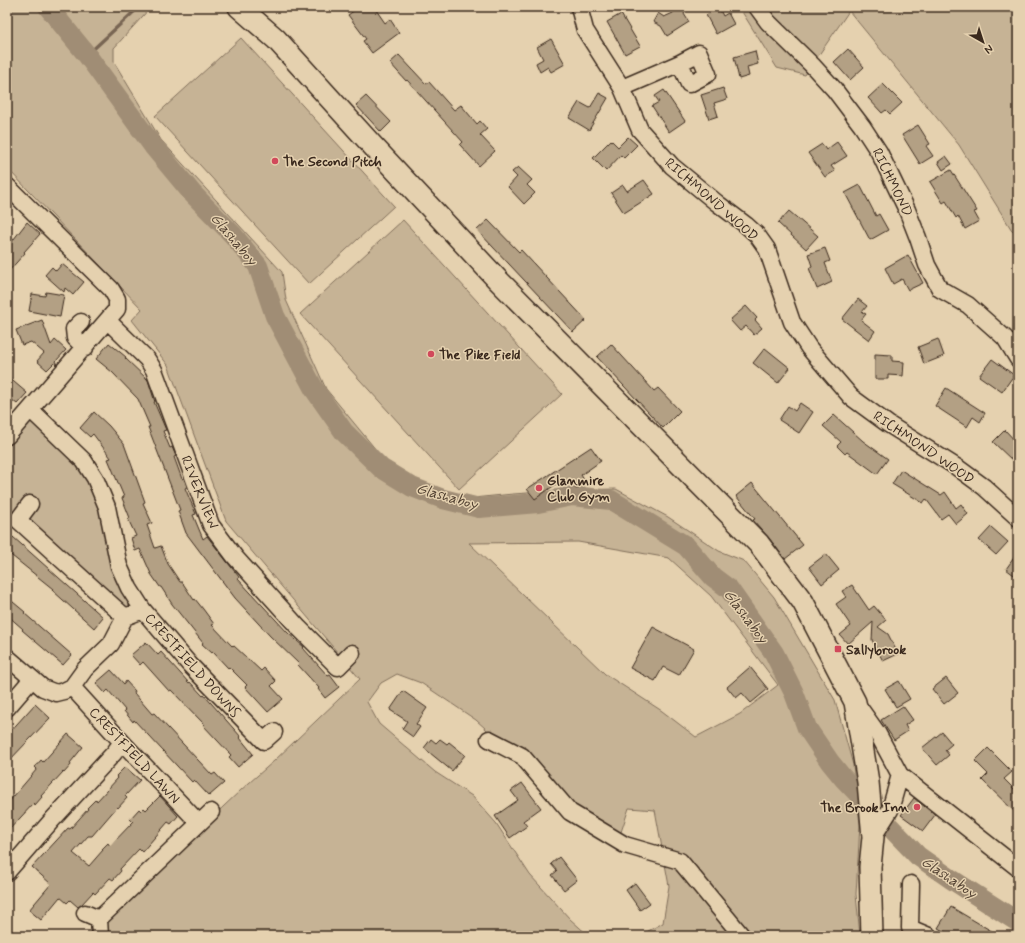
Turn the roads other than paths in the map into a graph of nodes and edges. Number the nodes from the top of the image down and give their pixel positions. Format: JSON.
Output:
{"nodes":[{"id":1,"x":579,"y":7,"type":"edge"},
{"id":2,"x":757,"y":7,"type":"edge"},
{"id":3,"x":247,"y":10,"type":"edge"},
{"id":4,"x":680,"y":63,"type":"dead end"},
{"id":5,"x":622,"y":88,"type":"junction"},
{"id":6,"x":7,"y":186,"type":"edge"},
{"id":7,"x":108,"y":321,"type":"junction"},
{"id":8,"x":81,"y":322,"type":"dead end"},
{"id":9,"x":85,"y":348,"type":"junction"},
{"id":10,"x":1018,"y":359,"type":"edge"},
{"id":11,"x":30,"y":410,"type":"junction"},
{"id":12,"x":8,"y":432,"type":"edge"},
{"id":13,"x":30,"y":504,"type":"dead end"},
{"id":14,"x":1018,"y":518,"type":"edge"},
{"id":15,"x":143,"y":610,"type":"junction"},
{"id":16,"x":125,"y":617,"type":"junction"},
{"id":17,"x":352,"y":653,"type":"dead end"},
{"id":18,"x":7,"y":657,"type":"edge"},
{"id":19,"x":32,"y":679,"type":"junction"},
{"id":20,"x":72,"y":686,"type":"junction"},
{"id":21,"x":855,"y":702,"type":"junction"},
{"id":22,"x":7,"y":708,"type":"edge"},
{"id":23,"x":274,"y":732,"type":"dead end"},
{"id":24,"x":489,"y":739,"type":"dead end"},
{"id":25,"x":122,"y":742,"type":"junction"},
{"id":26,"x":900,"y":775,"type":"junction"},
{"id":27,"x":211,"y":812,"type":"dead end"},
{"id":28,"x":199,"y":824,"type":"junction"},
{"id":29,"x":873,"y":837,"type":"junction"},
{"id":30,"x":1018,"y":868,"type":"edge"},
{"id":31,"x":7,"y":872,"type":"edge"},
{"id":32,"x":911,"y":884,"type":"dead end"},
{"id":33,"x":100,"y":936,"type":"edge"},
{"id":34,"x":742,"y":936,"type":"edge"},
{"id":35,"x":872,"y":936,"type":"edge"},
{"id":36,"x":929,"y":936,"type":"edge"}],
"edges":[{"from":1,"to":5,"type":"street","name":"RICHMOND WOOD"},
{"from":2,"to":10,"type":"street","name":"RICHMOND"},
{"from":3,"to":21,"type":"main road"},
{"from":4,"to":5,"type":"street"},
{"from":5,"to":14,"type":"street","name":"RICHMOND WOOD"},
{"from":6,"to":7,"type":"street"},
{"from":7,"to":9,"type":"street"},
{"from":7,"to":17,"type":"street","name":"RIVERVIEW"},
{"from":8,"to":9,"type":"street"},
{"from":9,"to":11,"type":"street"},
{"from":11,"to":12,"type":"street"},
{"from":11,"to":15,"type":"street","name":"CRESTFIELD DOWNS"},
{"from":13,"to":16,"type":"street"},
{"from":15,"to":16,"type":"street"},
{"from":15,"to":23,"type":"street","name":"CRESTFIELD DOWNS"},
{"from":16,"to":20,"type":"street"},
{"from":18,"to":19,"type":"street"},
{"from":19,"to":20,"type":"street"},
{"from":19,"to":22,"type":"street"},
{"from":20,"to":25,"type":"street","name":"CRESTFIELD LAWN"},
{"from":21,"to":26,"type":"street"},
{"from":21,"to":29,"type":"main road"},
{"from":24,"to":34,"type":"street"},
{"from":25,"to":28,"type":"street","name":"CRESTFIELD LAWN"},
{"from":25,"to":31,"type":"street"},
{"from":26,"to":29,"type":"street"},
{"from":26,"to":30,"type":"street"},
{"from":27,"to":28,"type":"street"},
{"from":28,"to":33,"type":"street"},
{"from":29,"to":35,"type":"main road"},
{"from":32,"to":36,"type":"street"}]}
